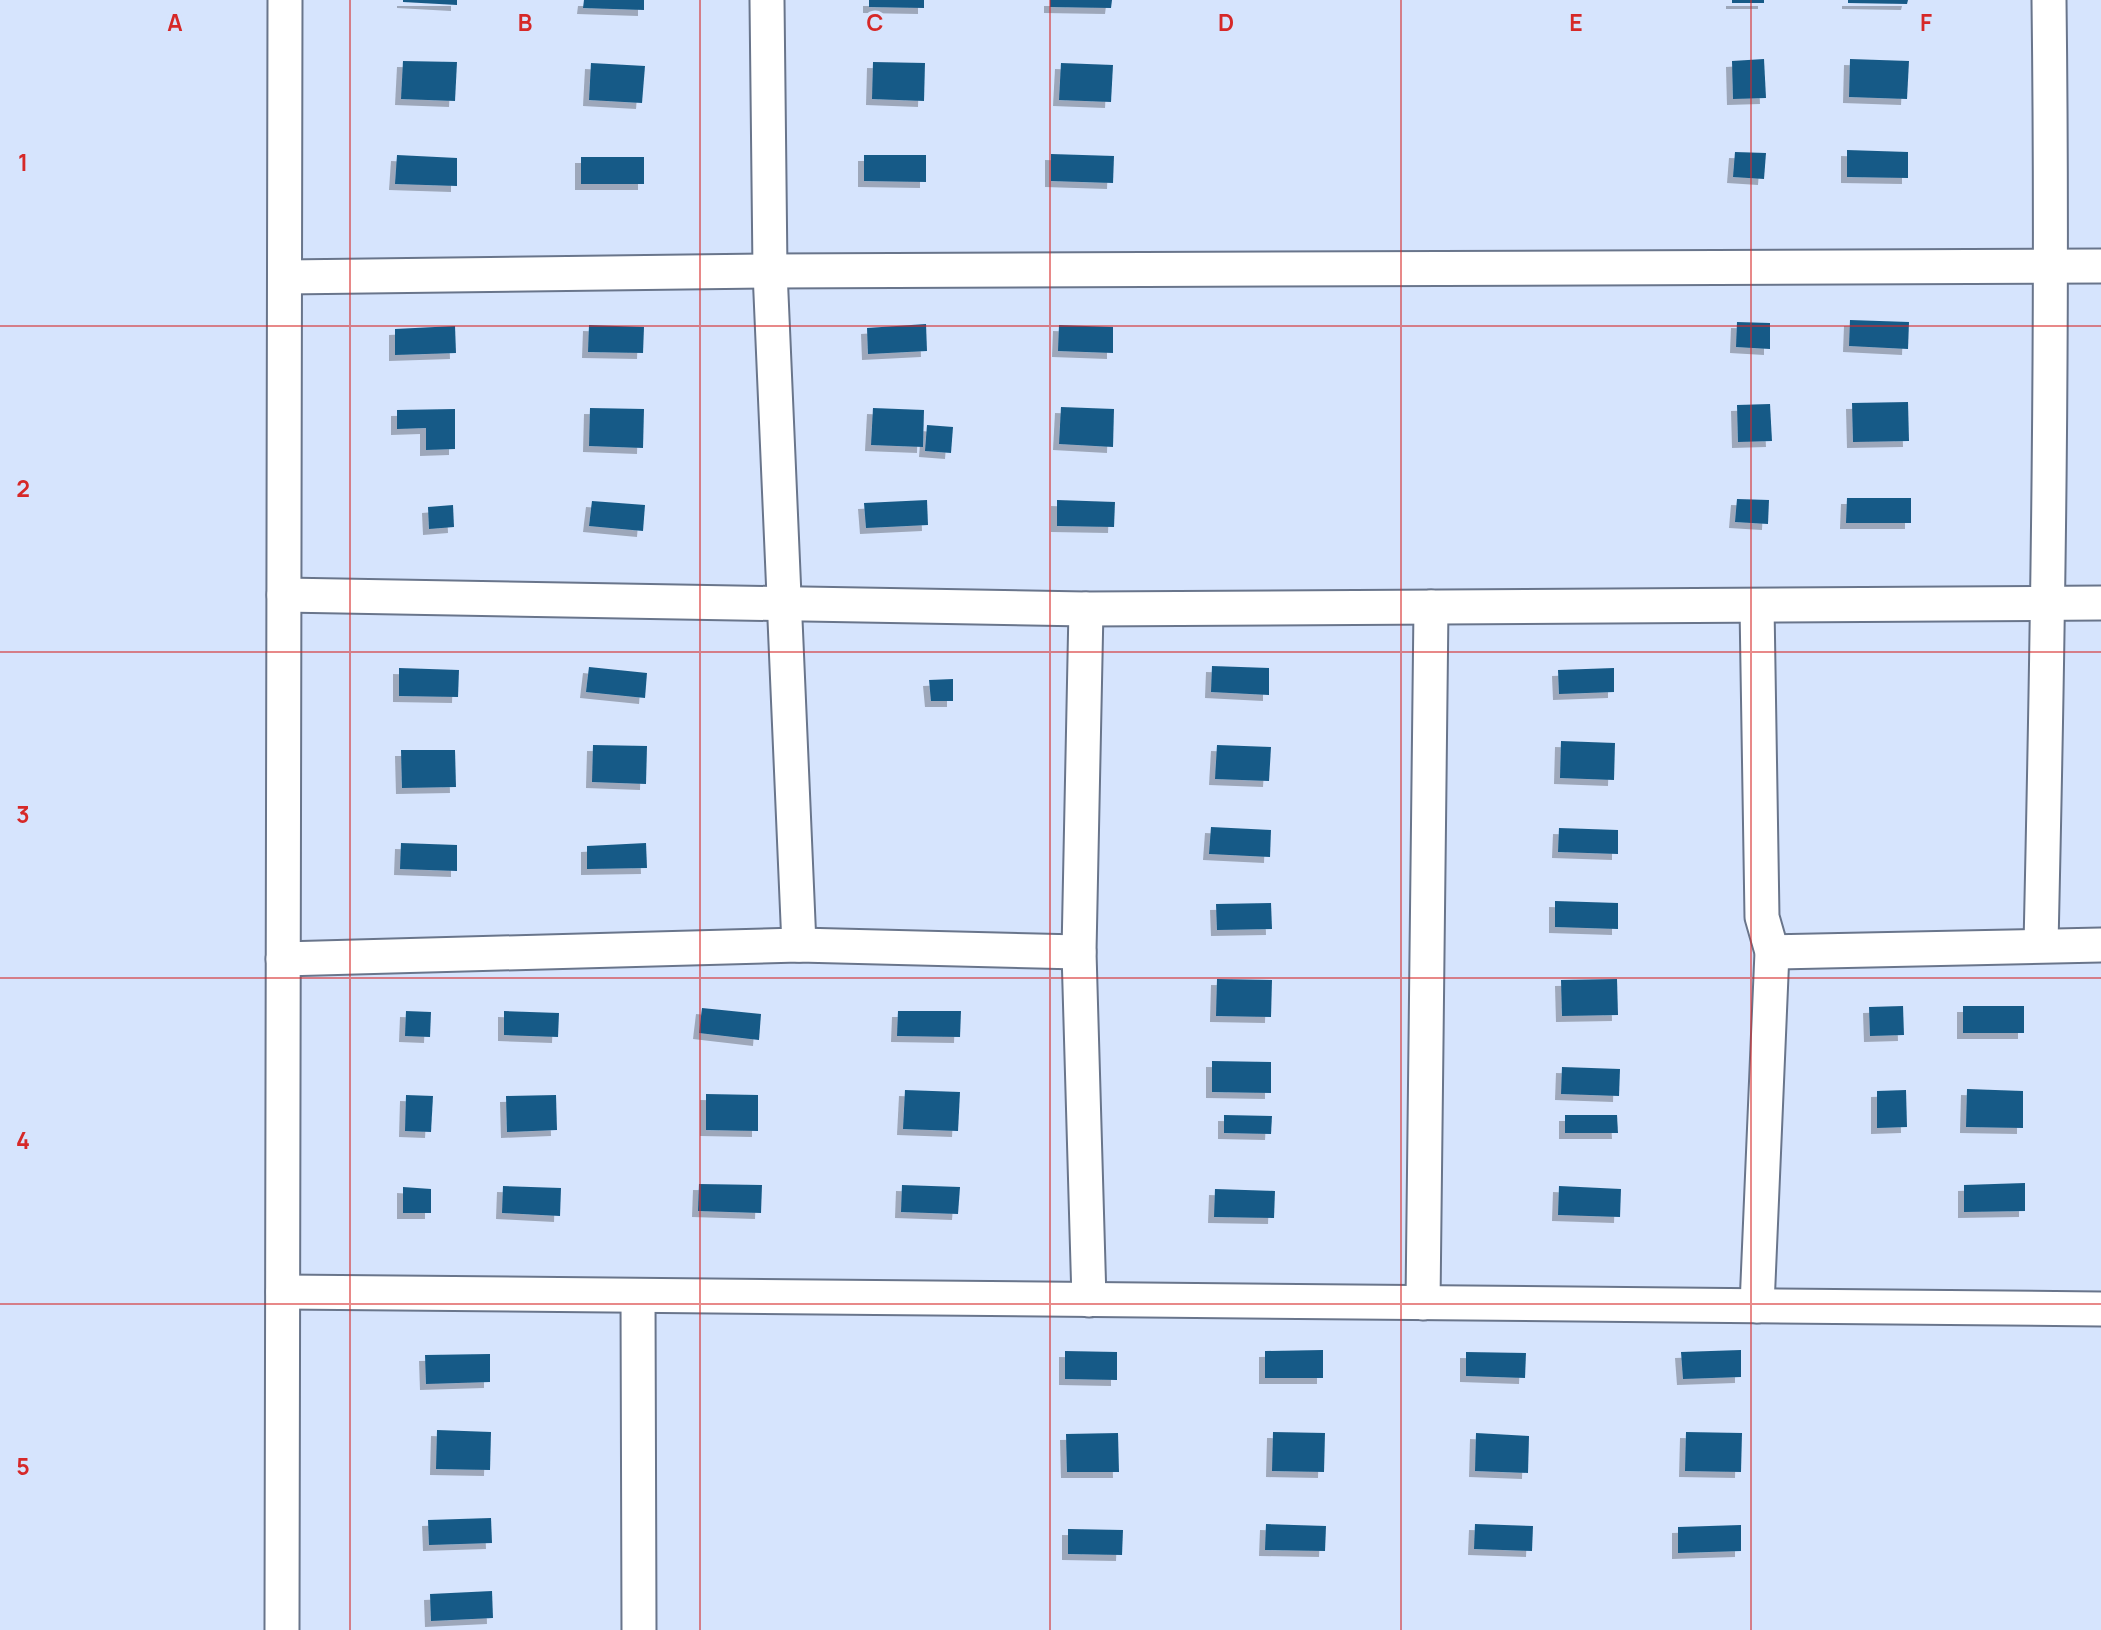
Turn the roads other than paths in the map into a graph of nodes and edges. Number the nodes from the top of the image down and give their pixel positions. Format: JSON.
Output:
{"nodes":[{"id":1,"x":285,"y":0,"type":"edge"},
{"id":2,"x":767,"y":0,"type":"edge"},
{"id":3,"x":2049,"y":0,"type":"edge"},
{"id":4,"x":2101,"y":266,"type":"edge"},
{"id":5,"x":2052,"y":267,"type":"junction"},
{"id":6,"x":770,"y":271,"type":"junction"},
{"id":7,"x":285,"y":277,"type":"junction"},
{"id":8,"x":284,"y":595,"type":"junction"},
{"id":9,"x":2049,"y":603,"type":"junction"},
{"id":10,"x":2101,"y":603,"type":"edge"},
{"id":11,"x":785,"y":604,"type":"junction"},
{"id":12,"x":1758,"y":606,"type":"junction"},
{"id":13,"x":1431,"y":607,"type":"junction"},
{"id":14,"x":1086,"y":610,"type":"junction"},
{"id":15,"x":799,"y":945,"type":"junction"},
{"id":16,"x":2041,"y":945,"type":"junction"},
{"id":17,"x":2101,"y":945,"type":"edge"},
{"id":18,"x":1079,"y":952,"type":"junction"},
{"id":19,"x":1772,"y":952,"type":"junction"},
{"id":20,"x":283,"y":960,"type":"junction"},
{"id":21,"x":283,"y":1292,"type":"junction"},
{"id":22,"x":638,"y":1296,"type":"junction"},
{"id":23,"x":1089,"y":1300,"type":"junction"},
{"id":24,"x":1423,"y":1303,"type":"junction"},
{"id":25,"x":1758,"y":1306,"type":"junction"},
{"id":26,"x":2101,"y":1309,"type":"edge"},
{"id":27,"x":282,"y":1630,"type":"edge"},
{"id":28,"x":639,"y":1630,"type":"edge"}],
"edges":[{"from":1,"to":7,"type":"street"},
{"from":2,"to":6,"type":"street"},
{"from":3,"to":5,"type":"street"},
{"from":4,"to":5,"type":"street"},
{"from":5,"to":6,"type":"street"},
{"from":5,"to":9,"type":"street"},
{"from":6,"to":7,"type":"street"},
{"from":6,"to":11,"type":"street"},
{"from":7,"to":8,"type":"street"},
{"from":8,"to":11,"type":"street"},
{"from":8,"to":20,"type":"street"},
{"from":9,"to":10,"type":"street"},
{"from":9,"to":12,"type":"street"},
{"from":9,"to":16,"type":"street"},
{"from":11,"to":14,"type":"street"},
{"from":11,"to":15,"type":"street"},
{"from":12,"to":13,"type":"street"},
{"from":12,"to":19,"type":"street"},
{"from":13,"to":14,"type":"street"},
{"from":13,"to":24,"type":"street"},
{"from":14,"to":18,"type":"street"},
{"from":15,"to":18,"type":"street"},
{"from":15,"to":20,"type":"street"},
{"from":16,"to":17,"type":"street"},
{"from":16,"to":19,"type":"street"},
{"from":18,"to":23,"type":"street"},
{"from":19,"to":25,"type":"street"},
{"from":20,"to":21,"type":"street"},
{"from":21,"to":22,"type":"street"},
{"from":21,"to":27,"type":"street"},
{"from":22,"to":23,"type":"street"},
{"from":22,"to":28,"type":"street"},
{"from":23,"to":24,"type":"street"},
{"from":24,"to":25,"type":"street"},
{"from":25,"to":26,"type":"street"}]}
